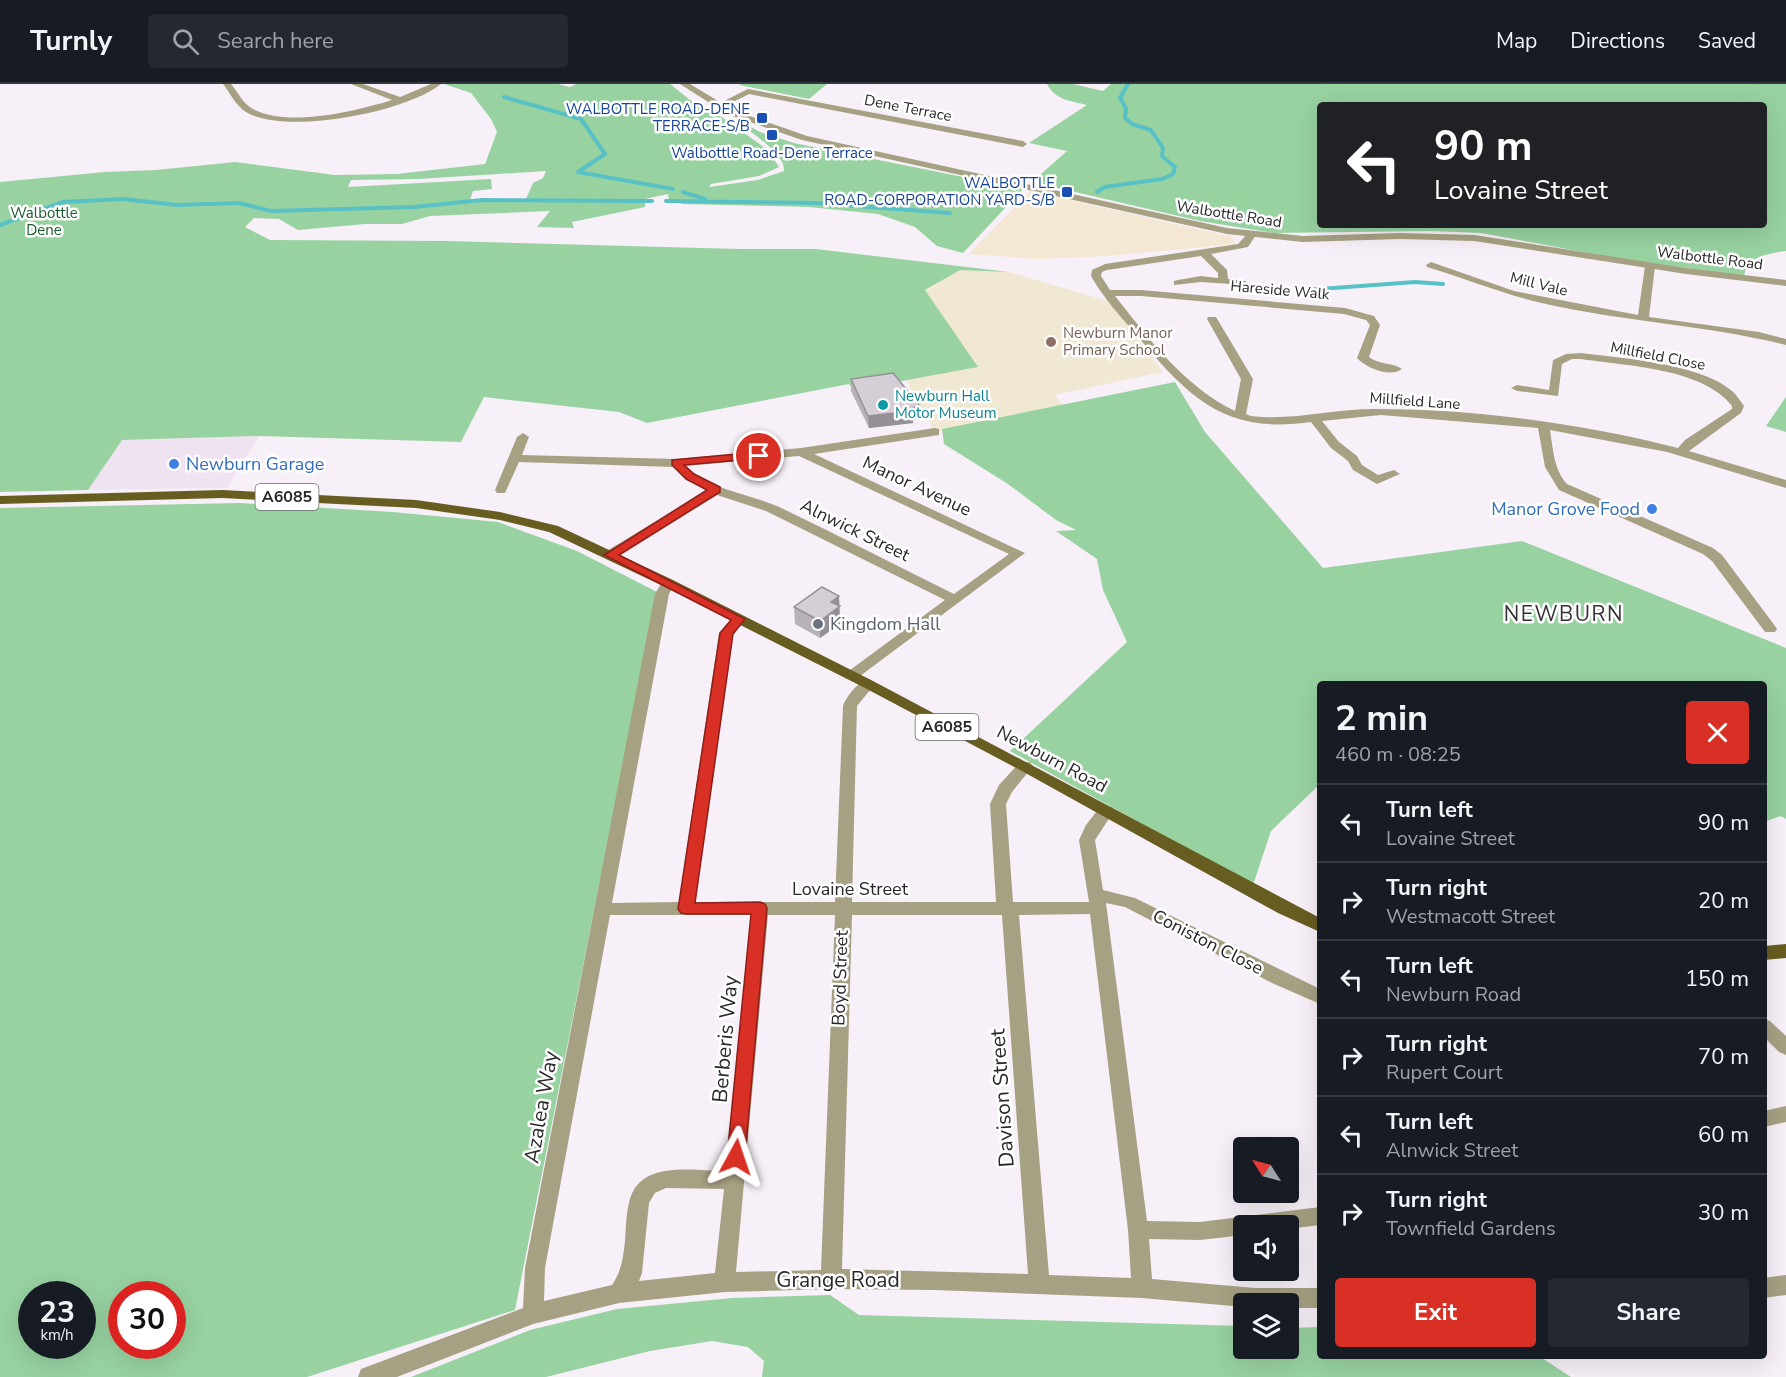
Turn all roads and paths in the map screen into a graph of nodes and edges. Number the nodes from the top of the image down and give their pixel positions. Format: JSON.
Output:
{"nodes":[{"id":1,"x":227,"y":84,"type":"edge"},
{"id":2,"x":355,"y":84,"type":"edge"},
{"id":3,"x":437,"y":84,"type":"edge"},
{"id":4,"x":684,"y":84,"type":"edge"},
{"id":5,"x":399,"y":100,"type":"junction"},
{"id":6,"x":720,"y":105,"type":"junction"},
{"id":7,"x":1023,"y":144,"type":"dead end"},
{"id":8,"x":1251,"y":235,"type":"junction"},
{"id":9,"x":1203,"y":252,"type":"junction"},
{"id":10,"x":1431,"y":265,"type":"dead end"},
{"id":11,"x":1650,"y":266,"type":"junction"},
{"id":12,"x":1223,"y":281,"type":"junction"},
{"id":13,"x":1178,"y":283,"type":"dead end"},
{"id":14,"x":1242,"y":283,"type":"dead end"},
{"id":15,"x":1786,"y":283,"type":"edge"},
{"id":16,"x":1107,"y":293,"type":"junction"},
{"id":17,"x":1212,"y":319,"type":"dead end"},
{"id":18,"x":1643,"y":319,"type":"junction"},
{"id":19,"x":1786,"y":342,"type":"edge"},
{"id":20,"x":1396,"y":369,"type":"dead end"},
{"id":21,"x":1517,"y":387,"type":"dead end"},
{"id":22,"x":1240,"y":416,"type":"junction"},
{"id":23,"x":1315,"y":419,"type":"junction"},
{"id":24,"x":1544,"y":426,"type":"junction"},
{"id":25,"x":935,"y":432,"type":"dead end"},
{"id":26,"x":523,"y":437,"type":"dead end"},
{"id":27,"x":801,"y":452,"type":"junction"},
{"id":28,"x":1681,"y":452,"type":"junction"},
{"id":29,"x":514,"y":458,"type":"junction"},
{"id":30,"x":676,"y":463,"type":"junction"},
{"id":31,"x":1394,"y":474,"type":"dead end"},
{"id":32,"x":1786,"y":484,"type":"edge"},
{"id":33,"x":501,"y":490,"type":"dead end"},
{"id":34,"x":716,"y":490,"type":"junction"},
{"id":35,"x":0,"y":500,"type":"edge"},
{"id":36,"x":610,"y":555,"type":"junction"},
{"id":37,"x":668,"y":583,"type":"junction"},
{"id":38,"x":956,"y":600,"type":"junction"},
{"id":39,"x":739,"y":619,"type":"junction"},
{"id":40,"x":1770,"y":629,"type":"dead end"},
{"id":41,"x":851,"y":676,"type":"junction"},
{"id":42,"x":868,"y":684,"type":"junction"},
{"id":43,"x":1025,"y":766,"type":"junction"},
{"id":44,"x":1106,"y":811,"type":"junction"},
{"id":45,"x":1096,"y":901,"type":"junction"},
{"id":46,"x":760,"y":908,"type":"junction"},
{"id":47,"x":843,"y":908,"type":"junction"},
{"id":48,"x":602,"y":909,"type":"junction"},
{"id":49,"x":686,"y":909,"type":"junction"},
{"id":50,"x":1008,"y":909,"type":"junction"},
{"id":51,"x":1317,"y":923,"type":"edge"},
{"id":52,"x":1786,"y":951,"type":"edge"},
{"id":53,"x":1767,"y":953,"type":"edge"},
{"id":54,"x":1317,"y":996,"type":"edge"},
{"id":55,"x":1767,"y":1029,"type":"edge"},
{"id":56,"x":1786,"y":1047,"type":"edge"},
{"id":57,"x":734,"y":1180,"type":"junction"},
{"id":58,"x":1317,"y":1216,"type":"edge"},
{"id":59,"x":1299,"y":1219,"type":"edge"},
{"id":60,"x":1233,"y":1227,"type":"edge"},
{"id":61,"x":1138,"y":1230,"type":"junction"},
{"id":62,"x":831,"y":1279,"type":"junction"},
{"id":63,"x":725,"y":1282,"type":"junction"},
{"id":64,"x":1039,"y":1283,"type":"junction"},
{"id":65,"x":1786,"y":1285,"type":"edge"},
{"id":66,"x":1142,"y":1288,"type":"junction"},
{"id":67,"x":1767,"y":1288,"type":"edge"},
{"id":68,"x":619,"y":1293,"type":"junction"},
{"id":69,"x":1317,"y":1298,"type":"edge"},
{"id":70,"x":533,"y":1314,"type":"junction"},
{"id":71,"x":369,"y":1377,"type":"edge"}],
"edges":[{"from":1,"to":5,"type":"street"},
{"from":2,"to":5,"type":"street"},
{"from":3,"to":5,"type":"street"},
{"from":4,"to":6,"type":"street","name":"Walbottle Road"},
{"from":6,"to":7,"type":"street","name":"Dene Terrace"},
{"from":6,"to":8,"type":"street","name":"Walbottle Road"},
{"from":8,"to":9,"type":"street"},
{"from":8,"to":11,"type":"street","name":"Walbottle Road"},
{"from":9,"to":12,"type":"street"},
{"from":9,"to":16,"type":"street","name":"Millfield Lane"},
{"from":10,"to":18,"type":"street","name":"Mill Vale"},
{"from":11,"to":15,"type":"street","name":"Walbottle Road"},
{"from":11,"to":18,"type":"street"},
{"from":12,"to":13,"type":"street"},
{"from":12,"to":14,"type":"street"},
{"from":16,"to":20,"type":"street","name":"Hareside Walk"},
{"from":16,"to":22,"type":"street","name":"Millfield Lane"},
{"from":17,"to":22,"type":"street"},
{"from":18,"to":19,"type":"street","name":"Mill Vale"},
{"from":21,"to":28,"type":"street","name":"Millfield Close"},
{"from":22,"to":23,"type":"street","name":"Millfield Lane"},
{"from":23,"to":24,"type":"street","name":"Millfield Lane"},
{"from":23,"to":31,"type":"street"},
{"from":24,"to":28,"type":"street","name":"Millfield Lane"},
{"from":24,"to":40,"type":"street"},
{"from":25,"to":27,"type":"street"},
{"from":26,"to":29,"type":"street"},
{"from":27,"to":30,"type":"street"},
{"from":27,"to":38,"type":"street","name":"Manor Avenue"},
{"from":28,"to":32,"type":"street","name":"Millfield Lane"},
{"from":29,"to":30,"type":"street"},
{"from":29,"to":33,"type":"street"},
{"from":30,"to":34,"type":"street","name":"Alnwick Street"},
{"from":34,"to":36,"type":"street"},
{"from":34,"to":38,"type":"street","name":"Alnwick Street"},
{"from":35,"to":36,"type":"main road","name":"Newburn Road","number":"A6085"},
{"from":36,"to":37,"type":"main road","name":"Newburn Road","number":"A6085"},
{"from":37,"to":39,"type":"main road","name":"Newburn Road","number":"A6085"},
{"from":37,"to":48,"type":"street","name":"Azalea Way"},
{"from":38,"to":41,"type":"street"},
{"from":39,"to":41,"type":"main road","name":"Newburn Road","number":"A6085"},
{"from":39,"to":49,"type":"street"},
{"from":41,"to":42,"type":"main road","name":"Newburn Road","number":"A6085"},
{"from":42,"to":43,"type":"main road","name":"Newburn Road","number":"A6085"},
{"from":42,"to":47,"type":"street","name":"Boyd Street"},
{"from":43,"to":44,"type":"main road","name":"Newburn Road","number":"A6085"},
{"from":43,"to":50,"type":"street","name":"Davison Street"},
{"from":44,"to":45,"type":"street"},
{"from":44,"to":51,"type":"main road","name":"Newburn Road","number":"A6085"},
{"from":45,"to":50,"type":"street","name":"Lovaine Street"},
{"from":45,"to":54,"type":"street","name":"Coniston Close"},
{"from":45,"to":61,"type":"street"},
{"from":46,"to":47,"type":"street","name":"Lovaine Street"},
{"from":46,"to":49,"type":"street","name":"Lovaine Street"},
{"from":46,"to":57,"type":"street","name":"Berberis Way"},
{"from":47,"to":50,"type":"street","name":"Lovaine Street"},
{"from":47,"to":62,"type":"street","name":"Boyd Street"},
{"from":48,"to":49,"type":"street","name":"Lovaine Street"},
{"from":48,"to":70,"type":"street","name":"Azalea Way"},
{"from":50,"to":64,"type":"street","name":"Davison Street"},
{"from":52,"to":53,"type":"main road"},
{"from":55,"to":56,"type":"street"},
{"from":57,"to":63,"type":"street","name":"Berberis Way"},
{"from":57,"to":68,"type":"street"},
{"from":58,"to":59,"type":"street"},
{"from":60,"to":61,"type":"street"},
{"from":61,"to":66,"type":"street"},
{"from":62,"to":63,"type":"street","name":"Grange Road"},
{"from":62,"to":64,"type":"street","name":"Grange Road"},
{"from":63,"to":68,"type":"street","name":"Grange Road"},
{"from":64,"to":66,"type":"street","name":"Grange Road"},
{"from":65,"to":67,"type":"street"},
{"from":66,"to":69,"type":"street","name":"Grange Road"},
{"from":68,"to":70,"type":"street","name":"Grange Road"},
{"from":70,"to":71,"type":"street","name":"Grange Road"}]}
